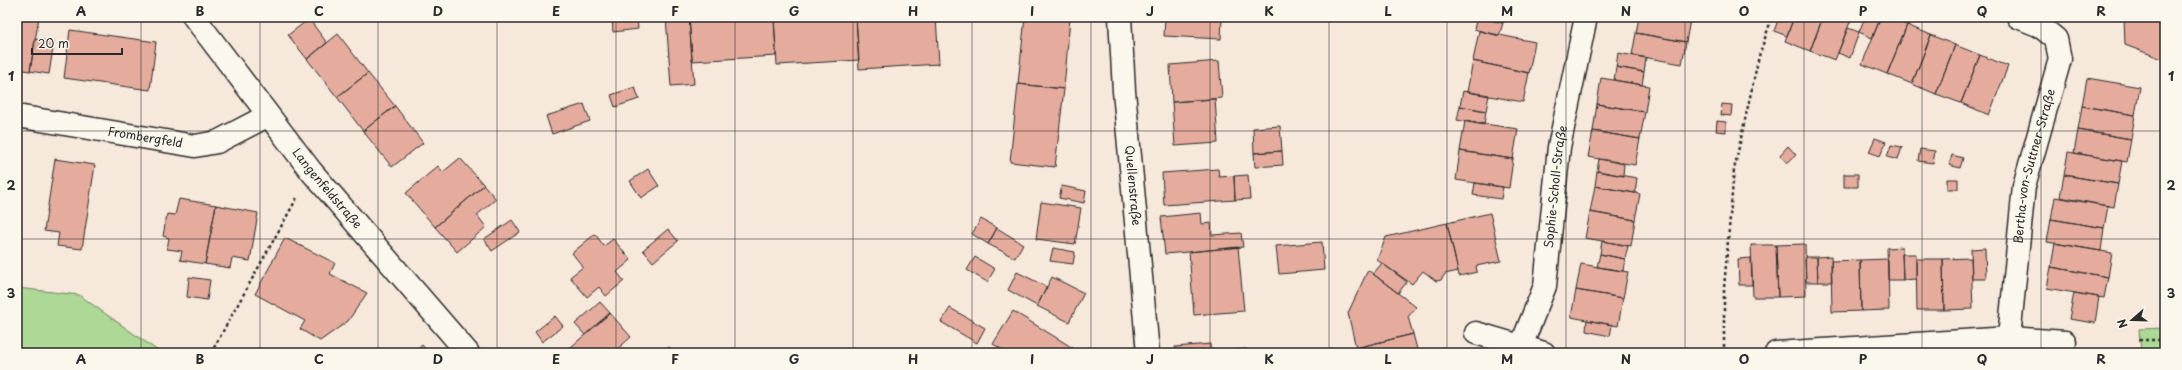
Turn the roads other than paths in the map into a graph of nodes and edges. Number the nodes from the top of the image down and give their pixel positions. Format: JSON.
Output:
{"nodes":[{"id":1,"x":194,"y":17,"type":"edge"},
{"id":2,"x":1120,"y":17,"type":"edge"},
{"id":3,"x":1586,"y":17,"type":"edge"},
{"id":4,"x":2018,"y":17,"type":"edge"},
{"id":5,"x":17,"y":116,"type":"edge"},
{"id":6,"x":267,"y":116,"type":"junction"},
{"id":7,"x":1476,"y":332,"type":"dead end"},
{"id":8,"x":2009,"y":338,"type":"junction"},
{"id":9,"x":2065,"y":342,"type":"dead end"},
{"id":10,"x":1518,"y":349,"type":"edge"},
{"id":11,"x":468,"y":353,"type":"edge"},
{"id":12,"x":1148,"y":353,"type":"edge"},
{"id":13,"x":1544,"y":353,"type":"edge"},
{"id":14,"x":1776,"y":353,"type":"edge"}],
"edges":[{"from":1,"to":6,"type":"street","name":"Langenfeldstraße"},
{"from":2,"to":12,"type":"street","name":"Quellenstraße"},
{"from":3,"to":10,"type":"street","name":"Sophie-Scholl-Straße"},
{"from":4,"to":8,"type":"street","name":"Bertha-von-Suttner-Straße"},
{"from":5,"to":6,"type":"street","name":"Frombergfeld"},
{"from":6,"to":11,"type":"street","name":"Langenfeldstraße"},
{"from":7,"to":10,"type":"street"},
{"from":8,"to":9,"type":"street"},
{"from":8,"to":14,"type":"street"},
{"from":10,"to":13,"type":"street"}]}
